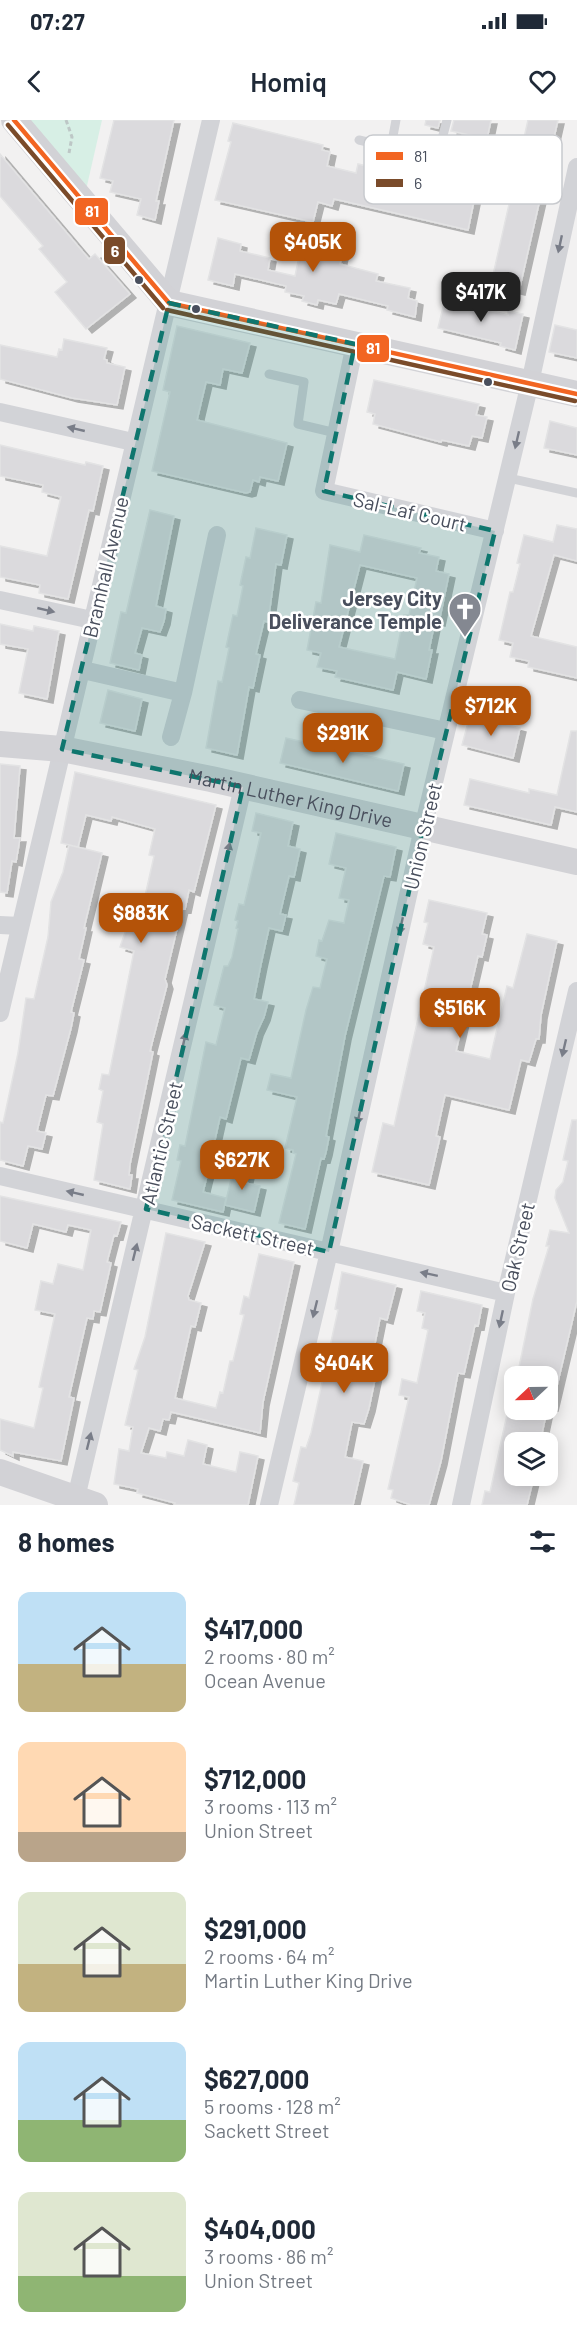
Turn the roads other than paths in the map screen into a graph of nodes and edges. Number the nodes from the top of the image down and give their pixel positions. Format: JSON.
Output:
{"nodes":[{"id":1,"x":14,"y":120,"type":"edge"},
{"id":2,"x":210,"y":120,"type":"edge"},
{"id":3,"x":396,"y":120,"type":"edge"},
{"id":4,"x":447,"y":120,"type":"edge"},
{"id":5,"x":393,"y":135,"type":"edge"},
{"id":6,"x":443,"y":135,"type":"edge"},
{"id":7,"x":359,"y":140,"type":"dead end"},
{"id":8,"x":364,"y":141,"type":"edge"},
{"id":9,"x":577,"y":167,"type":"edge"},
{"id":10,"x":169,"y":303,"type":"junction"},
{"id":11,"x":355,"y":344,"type":"junction"},
{"id":12,"x":269,"y":374,"type":"dead end"},
{"id":13,"x":530,"y":383,"type":"junction"},
{"id":14,"x":577,"y":394,"type":"edge"},
{"id":15,"x":0,"y":412,"type":"edge"},
{"id":16,"x":336,"y":433,"type":"junction"},
{"id":17,"x":133,"y":442,"type":"junction"},
{"id":18,"x":508,"y":478,"type":"junction"},
{"id":19,"x":577,"y":494,"type":"edge"},
{"id":20,"x":495,"y":531,"type":"junction"},
{"id":21,"x":218,"y":535,"type":"dead end"},
{"id":22,"x":0,"y":600,"type":"edge"},
{"id":23,"x":92,"y":620,"type":"junction"},
{"id":24,"x":83,"y":670,"type":"junction"},
{"id":25,"x":183,"y":693,"type":"junction"},
{"id":26,"x":300,"y":700,"type":"dead end"},
{"id":27,"x":446,"y":731,"type":"junction"},
{"id":28,"x":171,"y":737,"type":"dead end"},
{"id":29,"x":0,"y":744,"type":"edge"},
{"id":30,"x":62,"y":749,"type":"junction"},
{"id":31,"x":243,"y":787,"type":"junction"},
{"id":32,"x":423,"y":828,"type":"junction"},
{"id":33,"x":577,"y":862,"type":"edge"},
{"id":34,"x":0,"y":925,"type":"edge"},
{"id":35,"x":20,"y":926,"type":"junction"},
{"id":36,"x":577,"y":991,"type":"edge"},
{"id":37,"x":0,"y":1013,"type":"edge"},
{"id":38,"x":0,"y":1176,"type":"edge"},
{"id":39,"x":146,"y":1209,"type":"junction"},
{"id":40,"x":329,"y":1252,"type":"junction"},
{"id":41,"x":506,"y":1293,"type":"junction"},
{"id":42,"x":0,"y":1473,"type":"edge"},
{"id":43,"x":86,"y":1502,"type":"edge"},
{"id":44,"x":269,"y":1505,"type":"edge"},
{"id":45,"x":461,"y":1505,"type":"edge"}],
"edges":[{"from":1,"to":10,"type":"street"},
{"from":2,"to":10,"type":"street","name":"Bramhall Avenue"},
{"from":3,"to":5,"type":"lane"},
{"from":4,"to":6,"type":"lane"},
{"from":7,"to":8,"type":"lane"},
{"from":9,"to":13,"type":"street","name":"Union Street","one_way":true},
{"from":10,"to":11,"type":"street"},
{"from":10,"to":17,"type":"street","name":"Bramhall Avenue"},
{"from":11,"to":13,"type":"street"},
{"from":11,"to":16,"type":"street"},
{"from":12,"to":16,"type":"lane"},
{"from":13,"to":14,"type":"street"},
{"from":13,"to":18,"type":"street","name":"Union Street","one_way":true},
{"from":17,"to":15,"type":"street","one_way":true},
{"from":16,"to":20,"type":"street","name":"Sal-Laf Court"},
{"from":17,"to":23,"type":"street","name":"Bramhall Avenue"},
{"from":18,"to":19,"type":"lane"},
{"from":18,"to":20,"type":"street","name":"Union Street"},
{"from":20,"to":27,"type":"street","name":"Union Street"},
{"from":21,"to":25,"type":"street"},
{"from":22,"to":23,"type":"street","one_way":true},
{"from":23,"to":24,"type":"street","name":"Bramhall Avenue"},
{"from":24,"to":25,"type":"street"},
{"from":24,"to":30,"type":"street","name":"Bramhall Avenue"},
{"from":25,"to":28,"type":"street"},
{"from":26,"to":27,"type":"street"},
{"from":27,"to":32,"type":"street","name":"Union Street"},
{"from":29,"to":30,"type":"street","name":"Martin Luther King Drive"},
{"from":30,"to":31,"type":"street","name":"Martin Luther King Drive"},
{"from":30,"to":35,"type":"street","name":"Bramhall Avenue"},
{"from":31,"to":32,"type":"street","name":"Martin Luther King Drive"},
{"from":39,"to":31,"type":"street","name":"Atlantic Street","one_way":true},
{"from":32,"to":33,"type":"street","name":"Martin Luther King Drive"},
{"from":32,"to":40,"type":"street","name":"Union Street","one_way":true},
{"from":34,"to":35,"type":"street"},
{"from":35,"to":37,"type":"street","name":"Bramhall Avenue"},
{"from":36,"to":41,"type":"street","name":"Oak Street","one_way":true},
{"from":39,"to":38,"type":"street","name":"Sackett Street","one_way":true},
{"from":39,"to":40,"type":"street","name":"Sackett Street"},
{"from":43,"to":39,"type":"street","name":"Atlantic Street","one_way":true},
{"from":41,"to":40,"type":"street","name":"Sackett Street","one_way":true},
{"from":40,"to":44,"type":"street","name":"Union Street","one_way":true},
{"from":41,"to":45,"type":"street","name":"Oak Street","one_way":true},
{"from":42,"to":43,"type":"street"}]}
